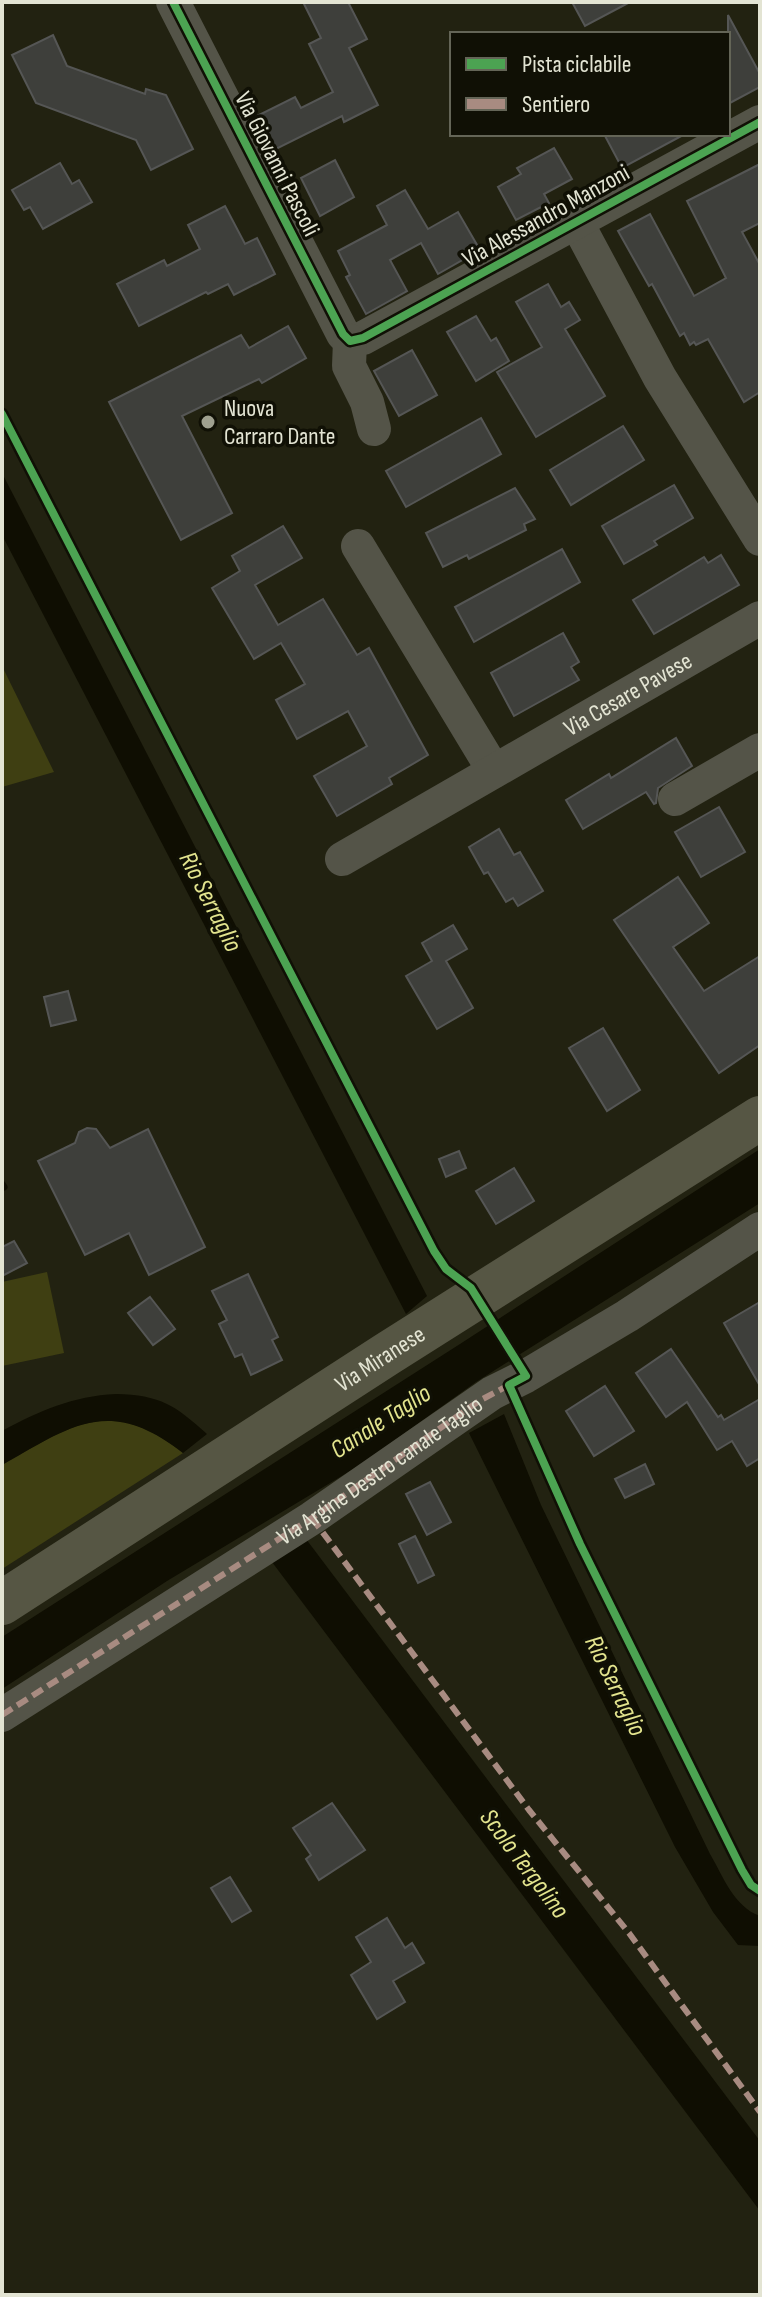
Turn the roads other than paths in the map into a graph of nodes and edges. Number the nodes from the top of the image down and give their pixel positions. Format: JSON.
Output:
{"nodes":[{"id":1,"x":173,"y":2,"type":"edge"},
{"id":2,"x":760,"y":122,"type":"edge"},
{"id":3,"x":577,"y":223,"type":"junction"},
{"id":4,"x":350,"y":341,"type":"junction"},
{"id":5,"x":374,"y":429,"type":"dead end"},
{"id":6,"x":760,"y":539,"type":"edge"},
{"id":7,"x":358,"y":546,"type":"dead end"},
{"id":8,"x":760,"y":618,"type":"edge"},
{"id":9,"x":760,"y":750,"type":"edge"},
{"id":10,"x":494,"y":771,"type":"junction"},
{"id":11,"x":675,"y":799,"type":"dead end"},
{"id":12,"x":342,"y":859,"type":"dead end"},
{"id":13,"x":760,"y":1118,"type":"edge"},
{"id":14,"x":760,"y":1229,"type":"edge"},
{"id":15,"x":2,"y":1603,"type":"edge"},
{"id":16,"x":2,"y":1715,"type":"edge"}],
"edges":[{"from":1,"to":4,"type":"street","name":"Via Giovanni Pascoli"},
{"from":2,"to":3,"type":"street","name":"Via Alessandro Manzoni"},
{"from":3,"to":4,"type":"street","name":"Via Alessandro Manzoni"},
{"from":3,"to":6,"type":"street"},
{"from":4,"to":5,"type":"street"},
{"from":7,"to":10,"type":"street"},
{"from":8,"to":10,"type":"street","name":"Via Cesare Pavese"},
{"from":9,"to":11,"type":"street"},
{"from":10,"to":12,"type":"street","name":"Via Cesare Pavese"},
{"from":13,"to":15,"type":"main road","name":"Via Miranese"},
{"from":14,"to":16,"type":"street","name":"Via Argine Destro canale Taglio"}]}
